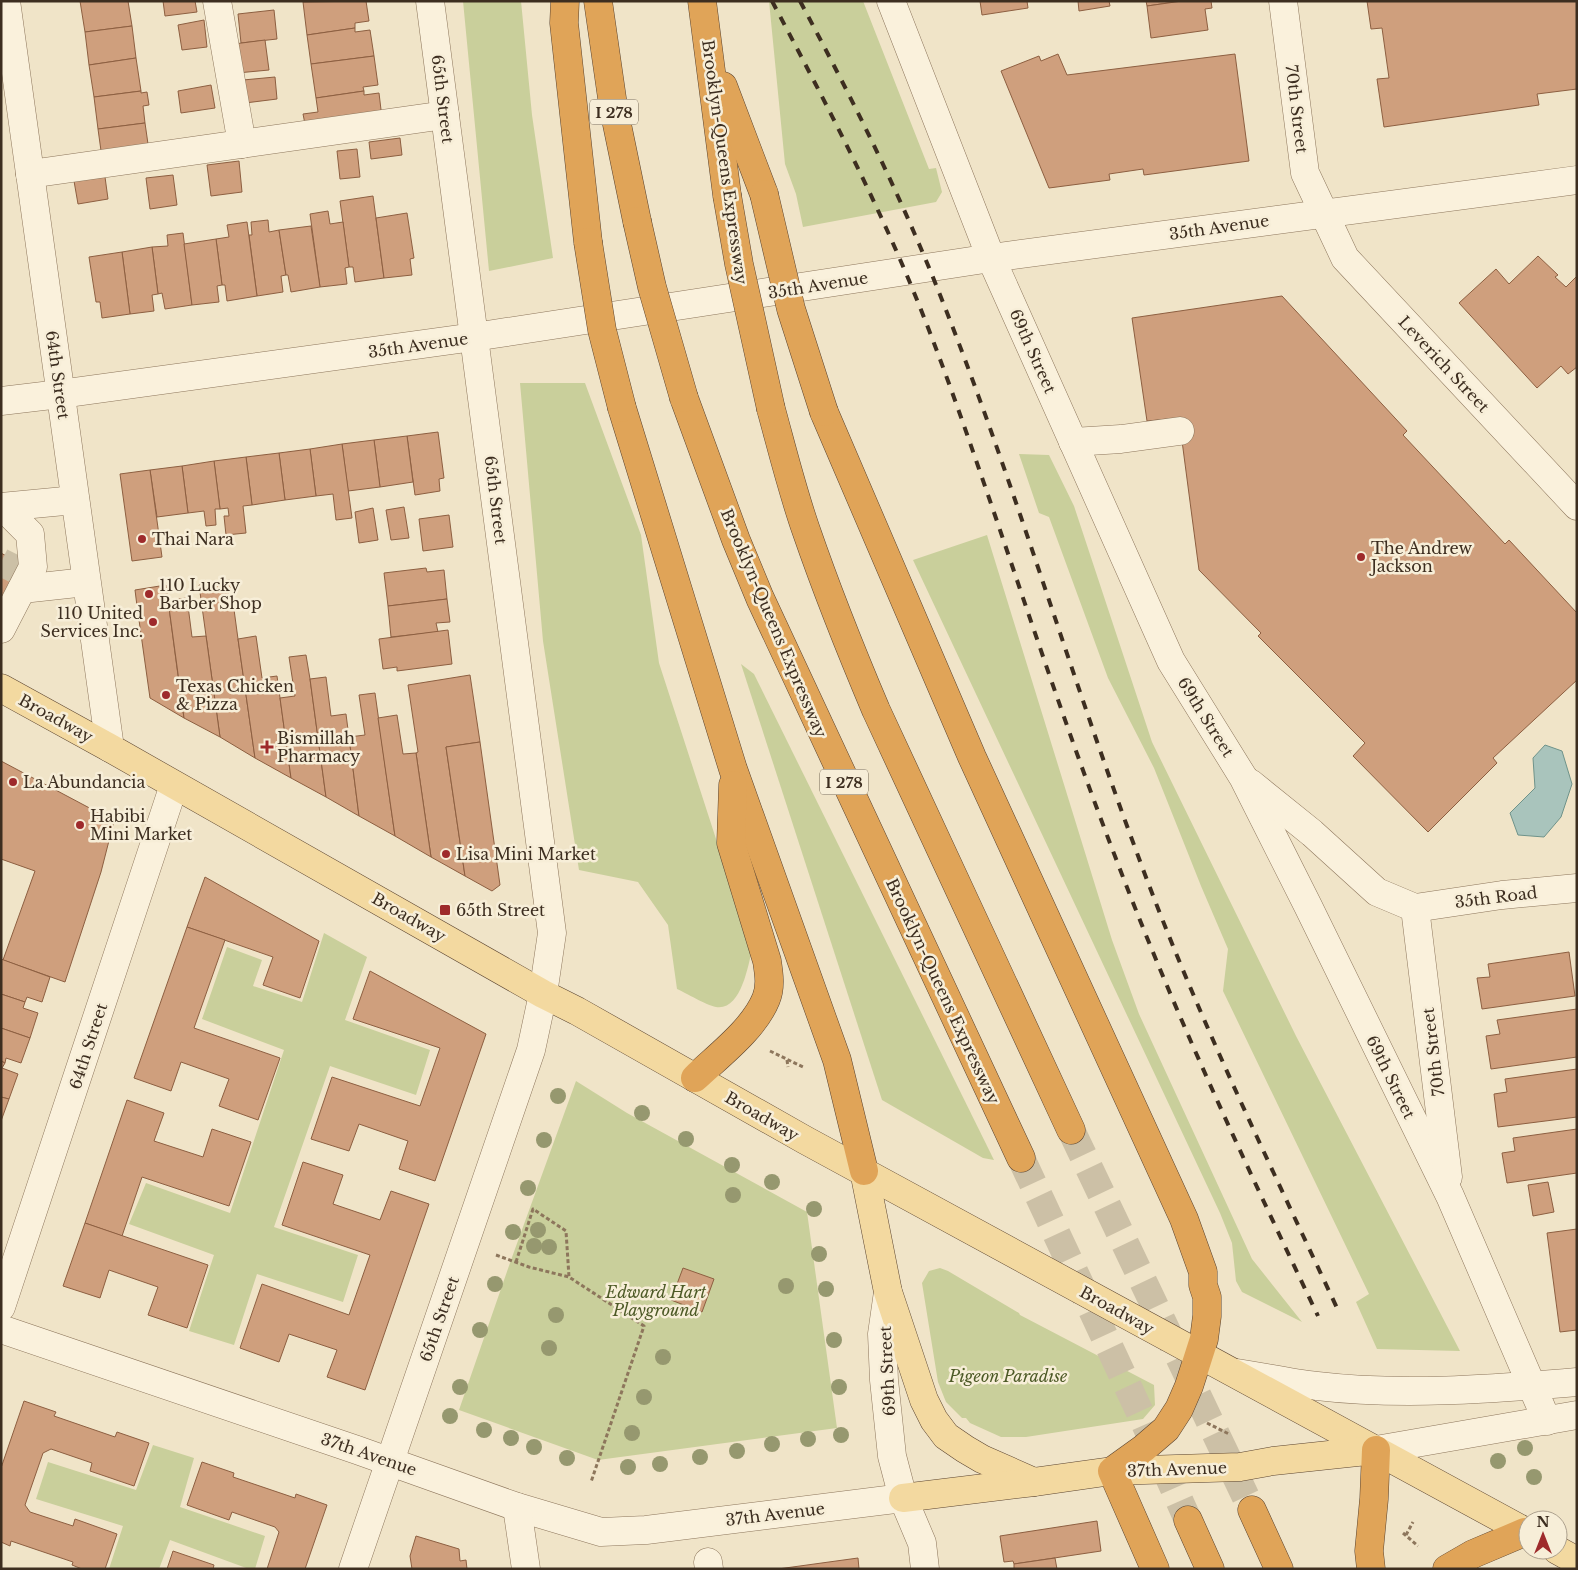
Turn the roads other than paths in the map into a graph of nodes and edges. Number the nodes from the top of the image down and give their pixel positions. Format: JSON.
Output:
{"nodes":[{"id":1,"x":6,"y":1,"type":"edge"},
{"id":2,"x":217,"y":1,"type":"edge"},
{"id":3,"x":430,"y":1,"type":"edge"},
{"id":4,"x":565,"y":1,"type":"edge"},
{"id":5,"x":598,"y":1,"type":"edge"},
{"id":6,"x":702,"y":1,"type":"edge"},
{"id":7,"x":891,"y":1,"type":"edge"},
{"id":8,"x":1283,"y":1,"type":"edge"},
{"id":9,"x":708,"y":47,"type":"junction"},
{"id":10,"x":445,"y":115,"type":"junction"},
{"id":11,"x":242,"y":144,"type":"junction"},
{"id":12,"x":30,"y":174,"type":"junction"},
{"id":13,"x":1577,"y":180,"type":"edge"},
{"id":14,"x":1324,"y":214,"type":"junction"},
{"id":15,"x":991,"y":258,"type":"junction"},
{"id":16,"x":474,"y":337,"type":"junction"},
{"id":17,"x":60,"y":394,"type":"junction"},
{"id":18,"x":1,"y":401,"type":"edge"},
{"id":19,"x":1180,"y":431,"type":"dead end"},
{"id":20,"x":1073,"y":442,"type":"junction"},
{"id":21,"x":75,"y":500,"type":"junction"},
{"id":22,"x":1577,"y":506,"type":"edge"},
{"id":23,"x":2,"y":507,"type":"edge"},
{"id":24,"x":86,"y":582,"type":"junction"},
{"id":25,"x":18,"y":586,"type":"junction"},
{"id":26,"x":1,"y":628,"type":"edge"},
{"id":27,"x":1,"y":688,"type":"edge"},
{"id":28,"x":110,"y":748,"type":"junction"},
{"id":29,"x":733,"y":769,"type":"junction"},
{"id":30,"x":1243,"y":777,"type":"junction"},
{"id":31,"x":174,"y":785,"type":"junction"},
{"id":32,"x":1577,"y":888,"type":"edge"},
{"id":33,"x":1415,"y":908,"type":"junction"},
{"id":34,"x":543,"y":994,"type":"junction"},
{"id":35,"x":695,"y":1078,"type":"junction"},
{"id":36,"x":1071,"y":1130,"type":"tunnel mouth"},
{"id":37,"x":1021,"y":1158,"type":"tunnel mouth"},
{"id":38,"x":864,"y":1171,"type":"junction"},
{"id":39,"x":1450,"y":1196,"type":"junction"},
{"id":40,"x":888,"y":1292,"type":"junction"},
{"id":41,"x":1,"y":1308,"type":"edge"},
{"id":42,"x":1,"y":1329,"type":"edge"},
{"id":43,"x":1198,"y":1354,"type":"junction"},
{"id":44,"x":1232,"y":1372,"type":"junction"},
{"id":45,"x":1577,"y":1382,"type":"edge"},
{"id":46,"x":1532,"y":1385,"type":"junction"},
{"id":47,"x":1577,"y":1415,"type":"edge"},
{"id":48,"x":1547,"y":1421,"type":"junction"},
{"id":49,"x":1376,"y":1450,"type":"junction"},
{"id":50,"x":390,"y":1461,"type":"junction"},
{"id":51,"x":1112,"y":1471,"type":"junction"},
{"id":52,"x":1034,"y":1482,"type":"junction"},
{"id":53,"x":903,"y":1498,"type":"junction"},
{"id":54,"x":517,"y":1508,"type":"junction"},
{"id":55,"x":1252,"y":1510,"type":"tunnel mouth"},
{"id":56,"x":1188,"y":1520,"type":"tunnel mouth"},
{"id":57,"x":1518,"y":1528,"type":"edge"},
{"id":58,"x":1518,"y":1537,"type":"edge"},
{"id":59,"x":353,"y":1569,"type":"edge"},
{"id":60,"x":526,"y":1569,"type":"edge"},
{"id":61,"x":925,"y":1569,"type":"edge"},
{"id":62,"x":1155,"y":1569,"type":"edge"},
{"id":63,"x":1210,"y":1569,"type":"edge"},
{"id":64,"x":1279,"y":1569,"type":"edge"},
{"id":65,"x":1371,"y":1569,"type":"edge"},
{"id":66,"x":1448,"y":1569,"type":"edge"}],
"edges":[{"from":1,"to":12,"type":"street","name":"64th Street"},
{"from":2,"to":11,"type":"street"},
{"from":3,"to":10,"type":"street","name":"65th Street"},
{"from":4,"to":29,"type":"highway","bridge":true},
{"from":5,"to":37,"type":"highway","name":"Brooklyn-Queens Expressway","number":"I 278","bridge":true},
{"from":6,"to":9,"type":"highway","name":"Brooklyn-Queens Expressway"},
{"from":7,"to":15,"type":"street","name":"69th Street"},
{"from":8,"to":14,"type":"street","name":"70th Street"},
{"from":9,"to":36,"type":"highway","name":"Brooklyn-Queens Expressway","bridge":true},
{"from":9,"to":43,"type":"highway","bridge":true},
{"from":10,"to":11,"type":"street"},
{"from":10,"to":16,"type":"street","name":"65th Street"},
{"from":11,"to":12,"type":"street"},
{"from":12,"to":17,"type":"street","name":"64th Street"},
{"from":13,"to":14,"type":"street","name":"35th Avenue"},
{"from":14,"to":15,"type":"street","name":"35th Avenue"},
{"from":14,"to":22,"type":"street","name":"Leverich Street"},
{"from":15,"to":16,"type":"street","name":"35th Avenue"},
{"from":15,"to":20,"type":"street","name":"69th Street"},
{"from":16,"to":17,"type":"street","name":"35th Avenue"},
{"from":16,"to":34,"type":"street","name":"65th Street"},
{"from":17,"to":18,"type":"street","name":"35th Avenue"},
{"from":17,"to":21,"type":"street","name":"64th Street"},
{"from":19,"to":20,"type":"street"},
{"from":20,"to":30,"type":"street","name":"69th Street"},
{"from":21,"to":23,"type":"street"},
{"from":21,"to":24,"type":"street","name":"64th Street"},
{"from":23,"to":25,"type":"street"},
{"from":24,"to":25,"type":"street"},
{"from":24,"to":28,"type":"street","name":"64th Street"},
{"from":25,"to":26,"type":"street"},
{"from":27,"to":28,"type":"main road","name":"Broadway"},
{"from":28,"to":31,"type":"main road","name":"Broadway"},
{"from":29,"to":35,"type":"highway"},
{"from":29,"to":38,"type":"highway"},
{"from":30,"to":33,"type":"street"},
{"from":30,"to":39,"type":"street","name":"69th Street"},
{"from":31,"to":34,"type":"main road","name":"Broadway"},
{"from":31,"to":41,"type":"street","name":"64th Street"},
{"from":32,"to":33,"type":"street","name":"35th Road"},
{"from":33,"to":39,"type":"street","name":"70th Street"},
{"from":34,"to":35,"type":"main road","name":"Broadway"},
{"from":34,"to":50,"type":"street","name":"65th Street"},
{"from":35,"to":38,"type":"main road","name":"Broadway"},
{"from":38,"to":40,"type":"main road","name":"69th Street"},
{"from":38,"to":43,"type":"main road","name":"Broadway"},
{"from":39,"to":46,"type":"street","name":"69th Street"},
{"from":40,"to":52,"type":"main road"},
{"from":40,"to":53,"type":"street","name":"69th Street"},
{"from":42,"to":50,"type":"street","name":"37th Avenue"},
{"from":43,"to":44,"type":"main road","name":"Broadway"},
{"from":43,"to":51,"type":"highway"},
{"from":44,"to":46,"type":"street"},
{"from":44,"to":49,"type":"main road","name":"Broadway"},
{"from":45,"to":46,"type":"street"},
{"from":46,"to":48,"type":"street","name":"69th Street"},
{"from":47,"to":48,"type":"street","name":"37th Avenue"},
{"from":48,"to":49,"type":"street","name":"37th Avenue"},
{"from":49,"to":51,"type":"main road","name":"37th Avenue"},
{"from":49,"to":57,"type":"main road","name":"Broadway"},
{"from":49,"to":65,"type":"highway"},
{"from":50,"to":54,"type":"street","name":"37th Avenue"},
{"from":50,"to":59,"type":"street","name":"65th Street"},
{"from":51,"to":52,"type":"main road","name":"37th Avenue"},
{"from":51,"to":62,"type":"highway"},
{"from":52,"to":53,"type":"main road","name":"37th Avenue"},
{"from":53,"to":54,"type":"street","name":"37th Avenue"},
{"from":53,"to":61,"type":"street","name":"69th Street"},
{"from":54,"to":60,"type":"street"},
{"from":55,"to":64,"type":"highway"},
{"from":56,"to":63,"type":"highway"},
{"from":58,"to":66,"type":"highway"}]}
